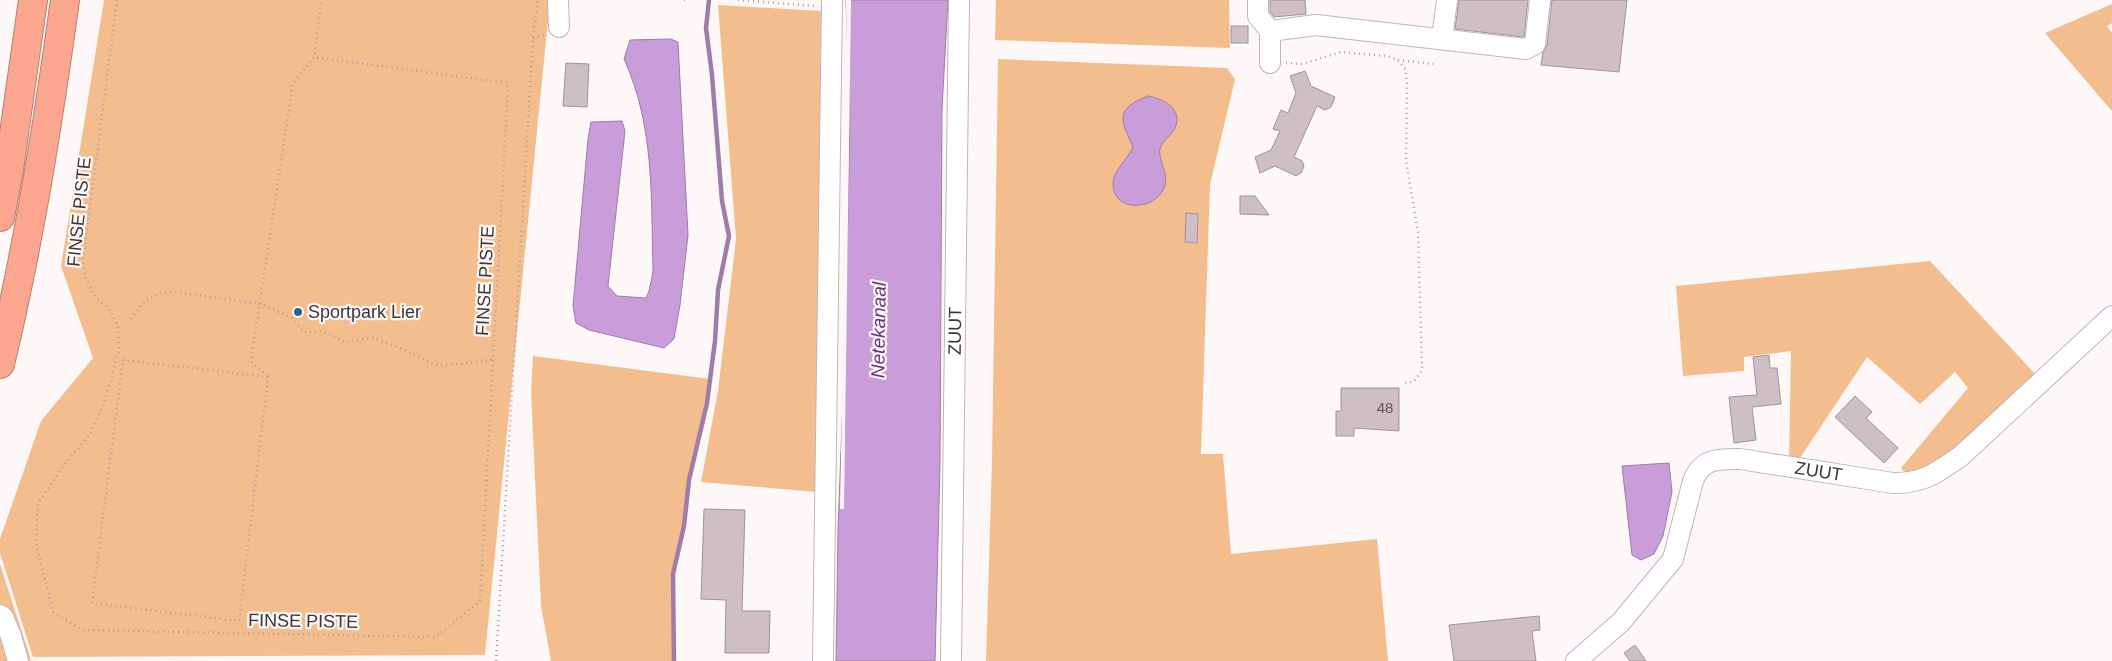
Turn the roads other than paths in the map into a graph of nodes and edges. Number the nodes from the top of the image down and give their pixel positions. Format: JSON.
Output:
{"nodes":[{"id":1,"x":33,"y":0,"type":"edge"},
{"id":2,"x":65,"y":0,"type":"edge"},
{"id":3,"x":558,"y":0,"type":"edge"},
{"id":4,"x":959,"y":0,"type":"edge"},
{"id":5,"x":1258,"y":0,"type":"edge"},
{"id":6,"x":1447,"y":0,"type":"edge"},
{"id":7,"x":1540,"y":0,"type":"edge"},
{"id":8,"x":832,"y":4,"type":"edge"},
{"id":9,"x":560,"y":27,"type":"dead end"},
{"id":10,"x":1270,"y":31,"type":"junction"},
{"id":11,"x":1442,"y":39,"type":"junction"},
{"id":12,"x":1270,"y":63,"type":"road end"},
{"id":13,"x":0,"y":217,"type":"edge"},
{"id":14,"x":2112,"y":316,"type":"edge"},
{"id":15,"x":0,"y":364,"type":"edge"},
{"id":16,"x":0,"y":615,"type":"edge"},
{"id":17,"x":18,"y":661,"type":"edge"},
{"id":18,"x":824,"y":661,"type":"edge"},
{"id":19,"x":951,"y":661,"type":"edge"},
{"id":20,"x":1576,"y":661,"type":"edge"}],
"edges":[{"from":1,"to":13,"type":"highway"},
{"from":2,"to":15,"type":"highway"},
{"from":3,"to":9,"type":"street"},
{"from":4,"to":19,"type":"street","name":"ZUUT"},
{"from":5,"to":10,"type":"street"},
{"from":6,"to":11,"type":"street"},
{"from":7,"to":11,"type":"street"},
{"from":8,"to":18,"type":"street"},
{"from":10,"to":11,"type":"street"},
{"from":10,"to":12,"type":"street"},
{"from":14,"to":20,"type":"street","name":"ZUUT"},
{"from":16,"to":17,"type":"street"}]}
